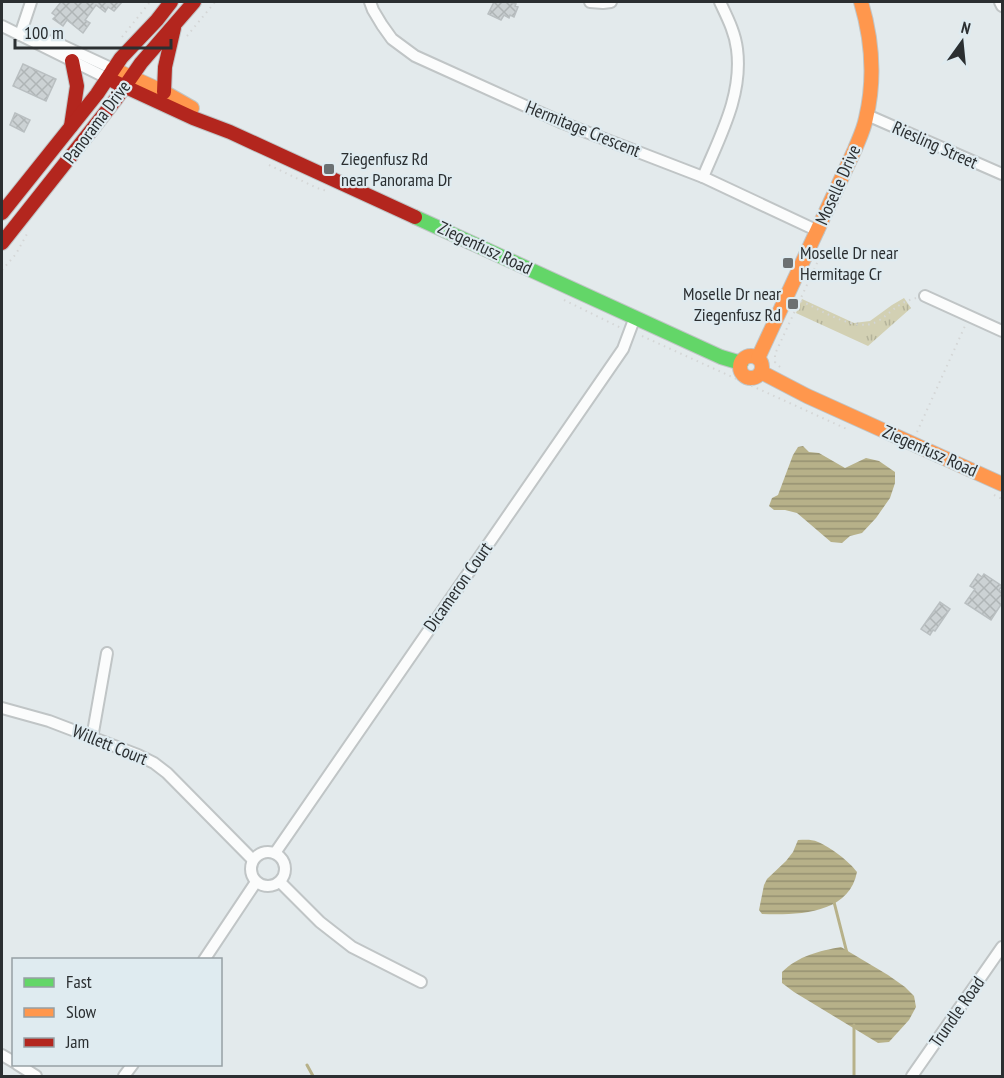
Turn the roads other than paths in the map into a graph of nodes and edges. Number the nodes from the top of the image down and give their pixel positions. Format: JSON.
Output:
{"nodes":[{"id":1,"x":31,"y":2,"type":"edge"},
{"id":2,"x":171,"y":2,"type":"edge"},
{"id":3,"x":194,"y":2,"type":"edge"},
{"id":4,"x":370,"y":2,"type":"edge"},
{"id":5,"x":590,"y":2,"type":"edge"},
{"id":6,"x":611,"y":2,"type":"edge"},
{"id":7,"x":720,"y":2,"type":"edge"},
{"id":8,"x":861,"y":2,"type":"edge"},
{"id":9,"x":1000,"y":2,"type":"edge"},
{"id":10,"x":1002,"y":6,"type":"edge"},
{"id":11,"x":176,"y":21,"type":"junction"},
{"id":12,"x":2,"y":26,"type":"edge"},
{"id":13,"x":20,"y":35,"type":"junction"},
{"id":14,"x":72,"y":61,"type":"junction"},
{"id":15,"x":110,"y":74,"type":"junction"},
{"id":16,"x":128,"y":82,"type":"junction"},
{"id":17,"x":164,"y":92,"type":"junction"},
{"id":18,"x":867,"y":115,"type":"junction"},
{"id":19,"x":71,"y":127,"type":"junction"},
{"id":20,"x":230,"y":132,"type":"junction"},
{"id":21,"x":1002,"y":174,"type":"edge"},
{"id":22,"x":703,"y":177,"type":"junction"},
{"id":23,"x":2,"y":213,"type":"edge"},
{"id":24,"x":818,"y":231,"type":"junction"},
{"id":25,"x":2,"y":243,"type":"edge"},
{"id":26,"x":925,"y":296,"type":"road end"},
{"id":27,"x":635,"y":317,"type":"junction"},
{"id":28,"x":1002,"y":331,"type":"edge"},
{"id":29,"x":741,"y":363,"type":"junction"},
{"id":30,"x":760,"y":365,"type":"junction"},
{"id":31,"x":1002,"y":484,"type":"edge"},
{"id":32,"x":107,"y":653,"type":"dead end"},
{"id":33,"x":2,"y":708,"type":"edge"},
{"id":34,"x":92,"y":738,"type":"junction"},
{"id":35,"x":274,"y":853,"type":"junction"},
{"id":36,"x":253,"y":860,"type":"junction"},
{"id":37,"x":256,"y":882,"type":"junction"},
{"id":38,"x":280,"y":882,"type":"junction"},
{"id":39,"x":1002,"y":946,"type":"edge"},
{"id":40,"x":205,"y":958,"type":"edge"},
{"id":41,"x":421,"y":982,"type":"dead end"},
{"id":42,"x":20,"y":1066,"type":"edge"},
{"id":43,"x":36,"y":1077,"type":"edge"},
{"id":44,"x":912,"y":1077,"type":"edge"}],
"edges":[{"from":1,"to":13,"type":"street"},
{"from":2,"to":15,"type":"street","name":"Panorama Drive"},
{"from":3,"to":11,"type":"street","name":"Panorama Drive"},
{"from":4,"to":22,"type":"street","name":"Hermitage Crescent"},
{"from":5,"to":6,"type":"street"},
{"from":7,"to":22,"type":"street"},
{"from":8,"to":18,"type":"street","name":"Moselle Drive"},
{"from":9,"to":10,"type":"street"},
{"from":11,"to":16,"type":"street","name":"Panorama Drive"},
{"from":11,"to":17,"type":"street"},
{"from":12,"to":13,"type":"street"},
{"from":13,"to":14,"type":"street"},
{"from":13,"to":15,"type":"street"},
{"from":14,"to":15,"type":"street"},
{"from":14,"to":19,"type":"street"},
{"from":15,"to":16,"type":"street","name":"Ziegenfusz Road"},
{"from":15,"to":19,"type":"street","name":"Panorama Drive"},
{"from":16,"to":17,"type":"street","name":"Ziegenfusz Road"},
{"from":16,"to":20,"type":"street","name":"Ziegenfusz Road"},
{"from":16,"to":25,"type":"street","name":"Panorama Drive"},
{"from":17,"to":20,"type":"street","name":"Ziegenfusz Road"},
{"from":18,"to":21,"type":"street","name":"Riesling Street"},
{"from":18,"to":24,"type":"street","name":"Moselle Drive"},
{"from":19,"to":23,"type":"street","name":"Panorama Drive"},
{"from":20,"to":27,"type":"street","name":"Ziegenfusz Road"},
{"from":22,"to":24,"type":"street","name":"Hermitage Crescent"},
{"from":24,"to":30,"type":"street","name":"Moselle Drive"},
{"from":26,"to":28,"type":"street"},
{"from":27,"to":29,"type":"street","name":"Ziegenfusz Road"},
{"from":27,"to":35,"type":"street","name":"Dicameron Court"},
{"from":29,"to":30,"type":"street"},
{"from":29,"to":30,"type":"street"},
{"from":30,"to":31,"type":"street","name":"Ziegenfusz Road"},
{"from":32,"to":34,"type":"street"},
{"from":33,"to":34,"type":"street","name":"Willett Court"},
{"from":34,"to":36,"type":"street","name":"Willett Court"},
{"from":35,"to":36,"type":"street"},
{"from":35,"to":38,"type":"street"},
{"from":36,"to":37,"type":"street"},
{"from":37,"to":38,"type":"street"},
{"from":37,"to":40,"type":"street"},
{"from":38,"to":41,"type":"street"},
{"from":39,"to":44,"type":"street","name":"Trundle Road"},
{"from":42,"to":43,"type":"street"}]}
